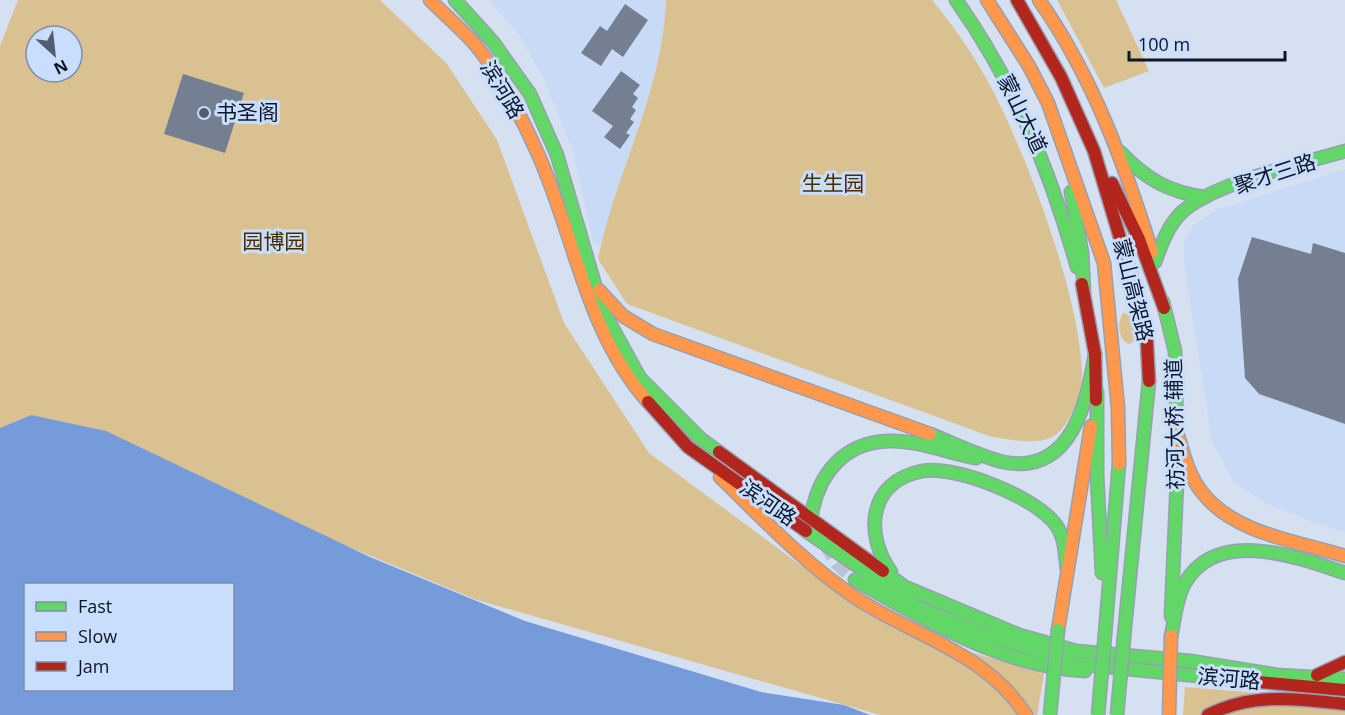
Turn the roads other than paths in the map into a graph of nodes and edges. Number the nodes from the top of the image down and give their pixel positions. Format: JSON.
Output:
{"nodes":[{"id":1,"x":430,"y":0,"type":"edge"},
{"id":2,"x":455,"y":0,"type":"edge"},
{"id":3,"x":956,"y":0,"type":"edge"},
{"id":4,"x":981,"y":0,"type":"edge"},
{"id":5,"x":987,"y":0,"type":"edge"},
{"id":6,"x":1017,"y":0,"type":"edge"},
{"id":7,"x":1039,"y":0,"type":"edge"},
{"id":8,"x":997,"y":15,"type":"junction"},
{"id":9,"x":1065,"y":147,"type":"junction"},
{"id":10,"x":1116,"y":148,"type":"junction"},
{"id":11,"x":1094,"y":151,"type":"junction"},
{"id":12,"x":1345,"y":151,"type":"edge"},
{"id":13,"x":1205,"y":197,"type":"junction"},
{"id":14,"x":1155,"y":262,"type":"junction"},
{"id":15,"x":590,"y":277,"type":"junction"},
{"id":16,"x":1084,"y":292,"type":"junction"},
{"id":17,"x":1164,"y":308,"type":"junction"},
{"id":18,"x":1095,"y":354,"type":"junction"},
{"id":19,"x":1097,"y":392,"type":"junction"},
{"id":20,"x":1177,"y":432,"type":"junction"},
{"id":21,"x":688,"y":447,"type":"junction"},
{"id":22,"x":1004,"y":462,"type":"junction"},
{"id":23,"x":812,"y":513,"type":"dead end"},
{"id":24,"x":1345,"y":556,"type":"edge"},
{"id":25,"x":1067,"y":569,"type":"junction"},
{"id":26,"x":1345,"y":573,"type":"edge"},
{"id":27,"x":855,"y":580,"type":"tunnel mouth"},
{"id":28,"x":905,"y":587,"type":"junction"},
{"id":29,"x":1105,"y":634,"type":"junction"},
{"id":30,"x":1171,"y":636,"type":"junction"},
{"id":31,"x":1345,"y":662,"type":"edge"},
{"id":32,"x":1110,"y":668,"type":"junction"},
{"id":33,"x":1314,"y":676,"type":"junction"},
{"id":34,"x":1345,"y":679,"type":"edge"},
{"id":35,"x":1345,"y":690,"type":"edge"},
{"id":36,"x":1345,"y":704,"type":"edge"},
{"id":37,"x":1026,"y":715,"type":"edge"},
{"id":38,"x":1050,"y":715,"type":"edge"},
{"id":39,"x":1098,"y":715,"type":"edge"},
{"id":40,"x":1118,"y":715,"type":"edge"},
{"id":41,"x":1169,"y":715,"type":"edge"},
{"id":42,"x":1208,"y":715,"type":"edge"}],
"edges":[{"from":1,"to":21,"type":"main road","name":"滨河路"},
{"from":2,"to":15,"type":"main road","name":"滨河路"},
{"from":3,"to":16,"type":"main road","name":"蒙山大道"},
{"from":4,"to":8,"type":"main road"},
{"from":5,"to":8,"type":"main road","name":"蒙山高架路"},
{"from":6,"to":11,"type":"main road","name":"蒙山高架路"},
{"from":7,"to":10,"type":"main road","name":"祊河大桥 辅道"},
{"from":8,"to":9,"type":"main road","name":"蒙山高架路"},
{"from":9,"to":16,"type":"main road"},
{"from":9,"to":29,"type":"main road","name":"蒙山高架路"},
{"from":10,"to":13,"type":"main road"},
{"from":10,"to":14,"type":"main road","name":"祊河大桥 辅道"},
{"from":11,"to":17,"type":"main road"},
{"from":11,"to":40,"type":"main road","name":"蒙山高架路","bridge":true},
{"from":12,"to":13,"type":"main road","name":"聚才三路"},
{"from":13,"to":14,"type":"main road"},
{"from":14,"to":17,"type":"main road","name":"祊河大桥 辅道"},
{"from":15,"to":22,"type":"main road"},
{"from":15,"to":28,"type":"main road","name":"滨河路"},
{"from":16,"to":18,"type":"main road"},
{"from":17,"to":20,"type":"main road","name":"祊河大桥 辅道"},
{"from":18,"to":19,"type":"main road"},
{"from":18,"to":22,"type":"main road"},
{"from":19,"to":25,"type":"main road"},
{"from":19,"to":29,"type":"main road"},
{"from":20,"to":24,"type":"main road"},
{"from":20,"to":30,"type":"main road","name":"祊河大桥 辅道"},
{"from":21,"to":32,"type":"main road","name":"滨河路"},
{"from":21,"to":37,"type":"main road"},
{"from":22,"to":23,"type":"main road"},
{"from":25,"to":28,"type":"main road"},
{"from":25,"to":38,"type":"main road","bridge":true},
{"from":26,"to":30,"type":"main road"},
{"from":27,"to":32,"type":"main road"},
{"from":28,"to":33,"type":"main road","name":"滨河路"},
{"from":29,"to":39,"type":"main road","bridge":true},
{"from":30,"to":41,"type":"main road","name":"祊河大桥 辅道","bridge":true},
{"from":31,"to":33,"type":"main road"},
{"from":32,"to":35,"type":"main road","name":"滨河路"},
{"from":33,"to":34,"type":"main road","name":"滨河路"},
{"from":36,"to":42,"type":"main road"}]}
